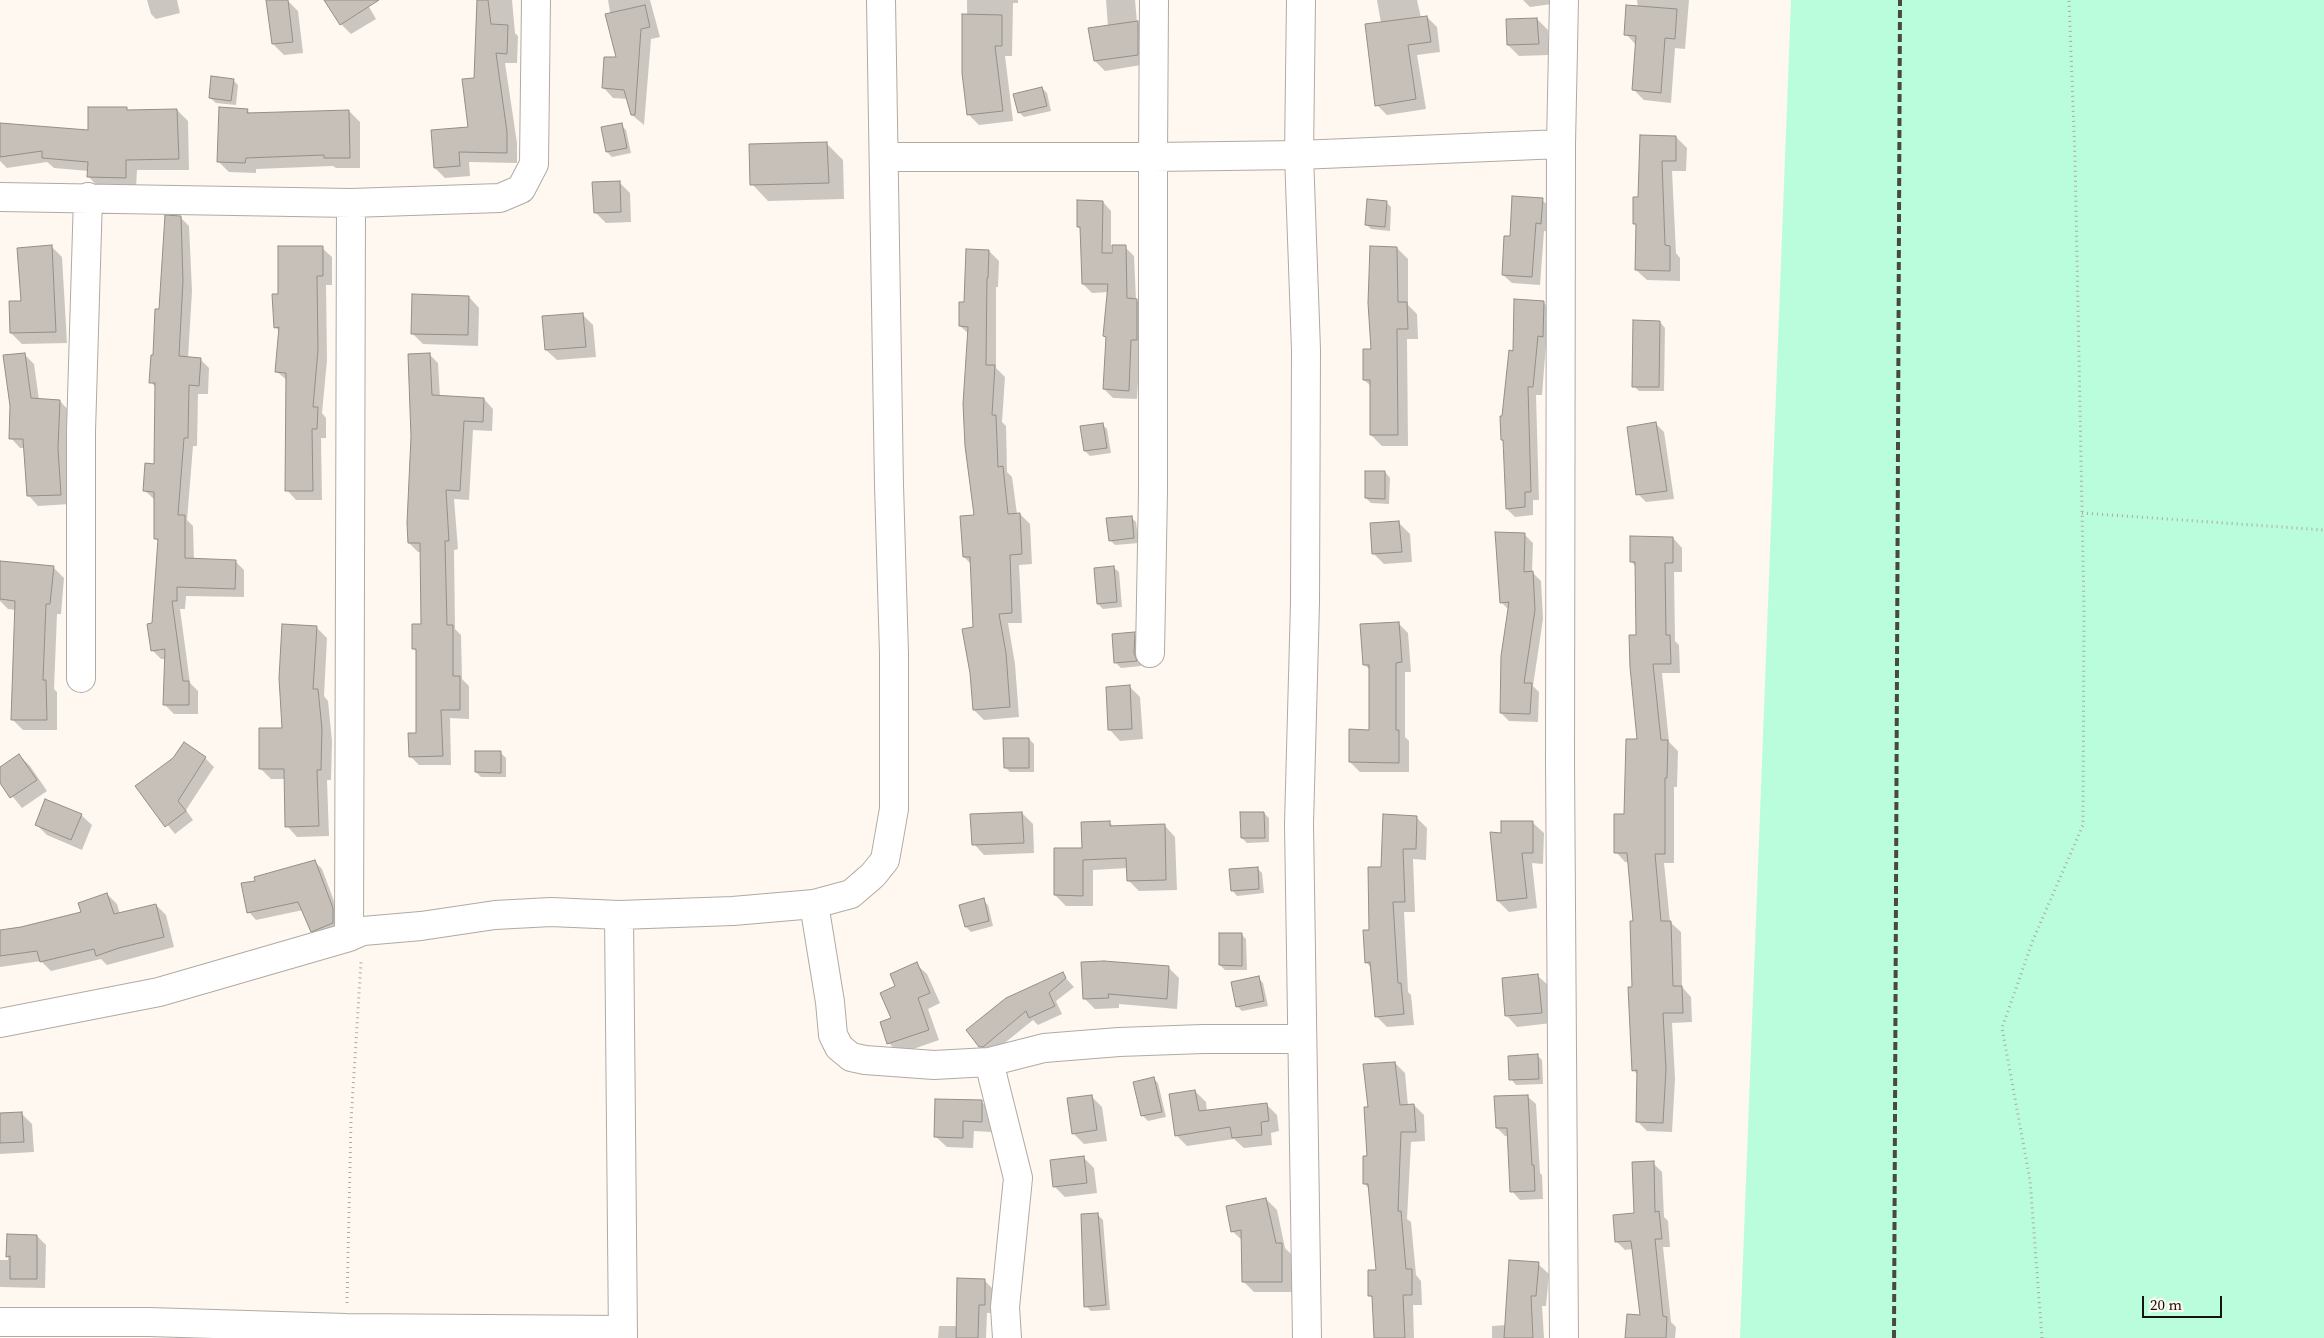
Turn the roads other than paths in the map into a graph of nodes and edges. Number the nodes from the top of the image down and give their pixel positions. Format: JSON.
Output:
{"nodes":[{"id":1,"x":536,"y":0,"type":"edge"},
{"id":2,"x":881,"y":0,"type":"edge"},
{"id":3,"x":1154,"y":0,"type":"edge"},
{"id":4,"x":1301,"y":0,"type":"edge"},
{"id":5,"x":1564,"y":0,"type":"edge"},
{"id":6,"x":1561,"y":144,"type":"junction"},
{"id":7,"x":1299,"y":155,"type":"junction"},
{"id":8,"x":885,"y":157,"type":"junction"},
{"id":9,"x":1153,"y":157,"type":"junction"},
{"id":10,"x":0,"y":197,"type":"edge"},
{"id":11,"x":88,"y":197,"type":"junction"},
{"id":12,"x":351,"y":203,"type":"junction"},
{"id":13,"x":1150,"y":653,"type":"dead end"},
{"id":14,"x":81,"y":678,"type":"dead end"},
{"id":15,"x":814,"y":904,"type":"junction"},
{"id":16,"x":619,"y":915,"type":"junction"},
{"id":17,"x":356,"y":934,"type":"junction"},
{"id":18,"x":0,"y":1023,"type":"edge"},
{"id":19,"x":1301,"y":1040,"type":"junction"},
{"id":20,"x":989,"y":1062,"type":"junction"},
{"id":21,"x":0,"y":1322,"type":"edge"},
{"id":22,"x":346,"y":1333,"type":"edge"},
{"id":23,"x":623,"y":1334,"type":"edge"},
{"id":24,"x":1007,"y":1338,"type":"edge"},
{"id":25,"x":1307,"y":1338,"type":"edge"},
{"id":26,"x":1564,"y":1338,"type":"edge"}],
"edges":[{"from":1,"to":12,"type":"street"},
{"from":2,"to":8,"type":"street"},
{"from":3,"to":9,"type":"street"},
{"from":4,"to":7,"type":"street"},
{"from":5,"to":6,"type":"street"},
{"from":6,"to":7,"type":"street"},
{"from":6,"to":26,"type":"street"},
{"from":7,"to":9,"type":"street"},
{"from":7,"to":19,"type":"street"},
{"from":8,"to":9,"type":"street"},
{"from":8,"to":15,"type":"street"},
{"from":9,"to":13,"type":"street"},
{"from":10,"to":11,"type":"street"},
{"from":11,"to":12,"type":"street"},
{"from":11,"to":14,"type":"street"},
{"from":12,"to":17,"type":"street"},
{"from":15,"to":16,"type":"street"},
{"from":15,"to":20,"type":"street"},
{"from":16,"to":17,"type":"street"},
{"from":16,"to":23,"type":"street"},
{"from":17,"to":18,"type":"street"},
{"from":19,"to":20,"type":"street"},
{"from":19,"to":25,"type":"street"},
{"from":20,"to":24,"type":"street"},
{"from":21,"to":22,"type":"street"},
{"from":22,"to":23,"type":"street"}]}
